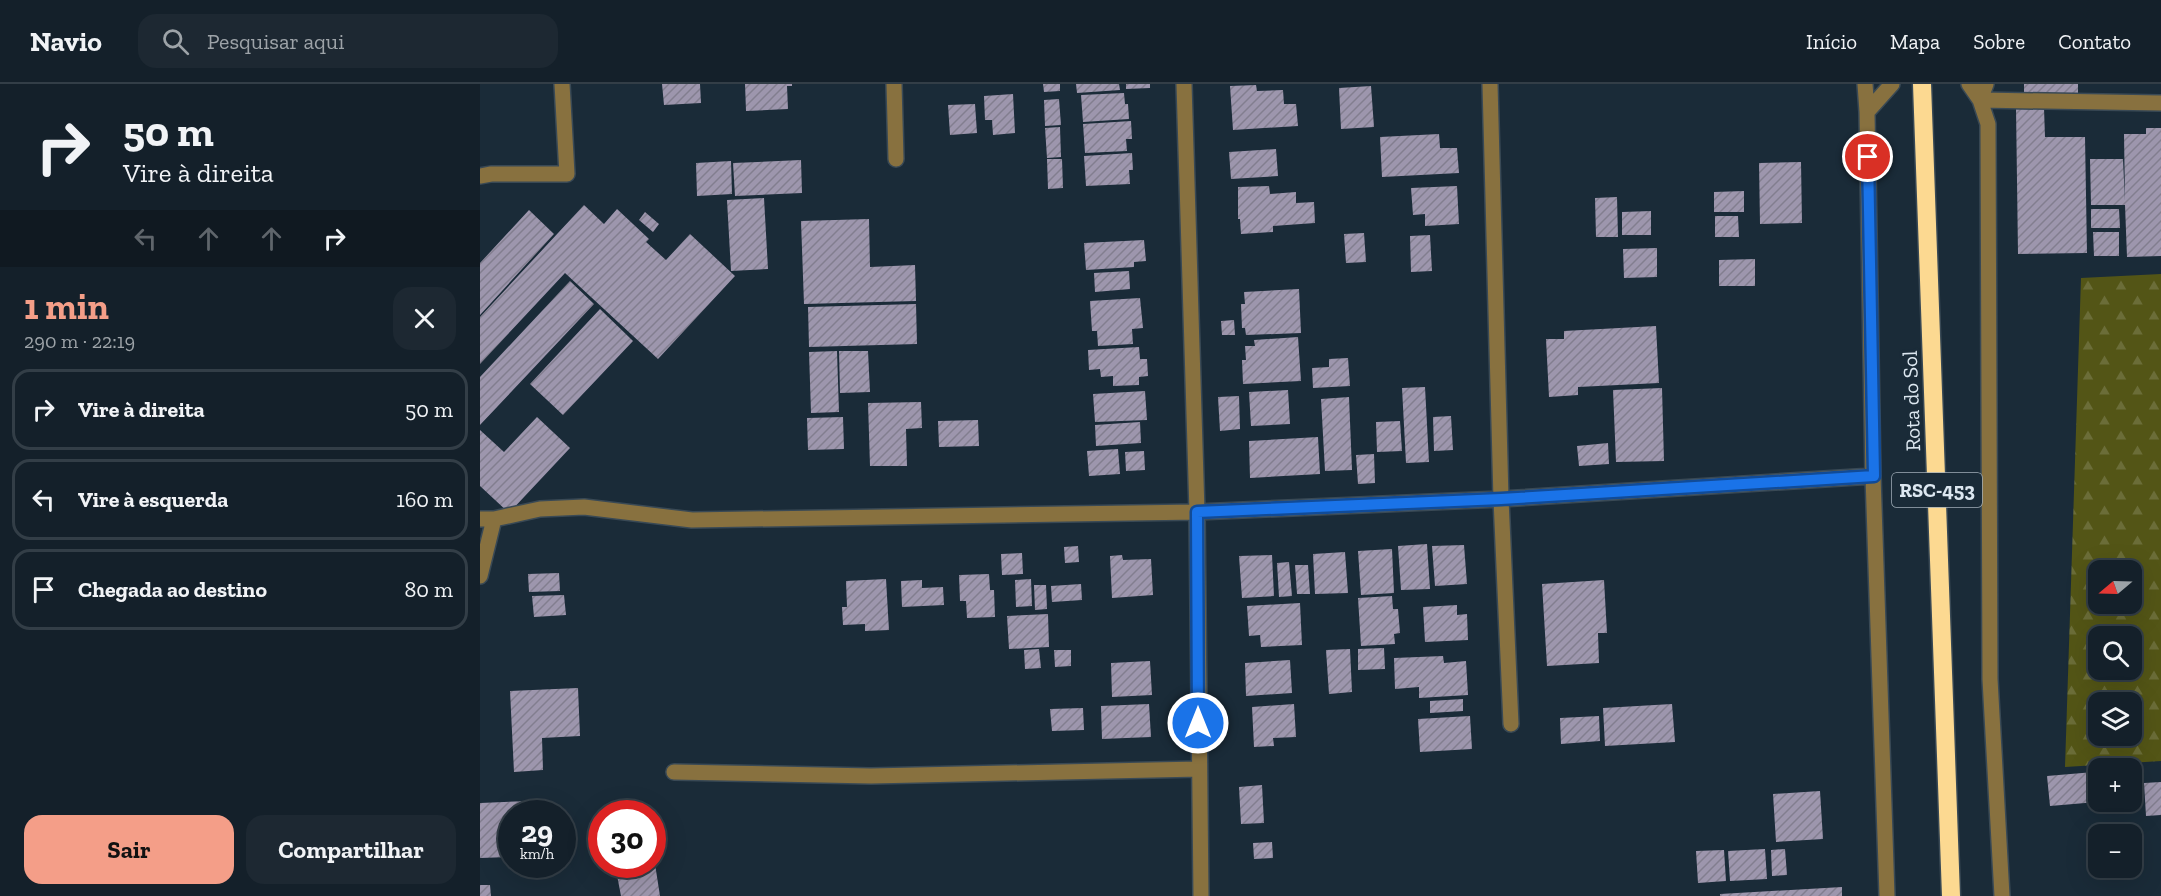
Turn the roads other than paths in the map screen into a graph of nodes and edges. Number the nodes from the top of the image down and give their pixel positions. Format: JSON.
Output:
{"nodes":[{"id":1,"x":562,"y":84,"type":"edge"},
{"id":2,"x":894,"y":84,"type":"edge"},
{"id":3,"x":1184,"y":84,"type":"edge"},
{"id":4,"x":1490,"y":84,"type":"edge"},
{"id":5,"x":1865,"y":84,"type":"edge"},
{"id":6,"x":1892,"y":84,"type":"edge"},
{"id":7,"x":1922,"y":84,"type":"edge"},
{"id":8,"x":1969,"y":84,"type":"edge"},
{"id":9,"x":1986,"y":84,"type":"edge"},
{"id":10,"x":1980,"y":100,"type":"junction"},
{"id":11,"x":2161,"y":103,"type":"edge"},
{"id":12,"x":1867,"y":112,"type":"junction"},
{"id":13,"x":896,"y":159,"type":"dead end"},
{"id":14,"x":480,"y":176,"type":"edge"},
{"id":15,"x":1874,"y":476,"type":"junction"},
{"id":16,"x":1501,"y":499,"type":"junction"},
{"id":17,"x":1197,"y":512,"type":"junction"},
{"id":18,"x":487,"y":519,"type":"edge"},
{"id":19,"x":480,"y":576,"type":"edge"},
{"id":20,"x":1511,"y":724,"type":"dead end"},
{"id":21,"x":1198,"y":770,"type":"junction"},
{"id":22,"x":674,"y":772,"type":"dead end"},
{"id":23,"x":1201,"y":896,"type":"edge"},
{"id":24,"x":1887,"y":896,"type":"edge"},
{"id":25,"x":1951,"y":896,"type":"edge"},
{"id":26,"x":2002,"y":896,"type":"edge"}],
"edges":[{"from":1,"to":14,"type":"street"},
{"from":2,"to":13,"type":"street"},
{"from":3,"to":17,"type":"street"},
{"from":4,"to":16,"type":"street"},
{"from":5,"to":12,"type":"street"},
{"from":6,"to":12,"type":"street"},
{"from":7,"to":25,"type":"highway","name":"Rota do Sol","number":"RSC-453"},
{"from":8,"to":10,"type":"street"},
{"from":9,"to":10,"type":"street"},
{"from":10,"to":11,"type":"street"},
{"from":10,"to":26,"type":"street"},
{"from":12,"to":15,"type":"street"},
{"from":15,"to":16,"type":"street"},
{"from":15,"to":24,"type":"street"},
{"from":16,"to":17,"type":"street"},
{"from":16,"to":20,"type":"street"},
{"from":17,"to":18,"type":"street"},
{"from":17,"to":21,"type":"street"},
{"from":18,"to":19,"type":"street"},
{"from":21,"to":22,"type":"street"},
{"from":21,"to":23,"type":"street"}]}
